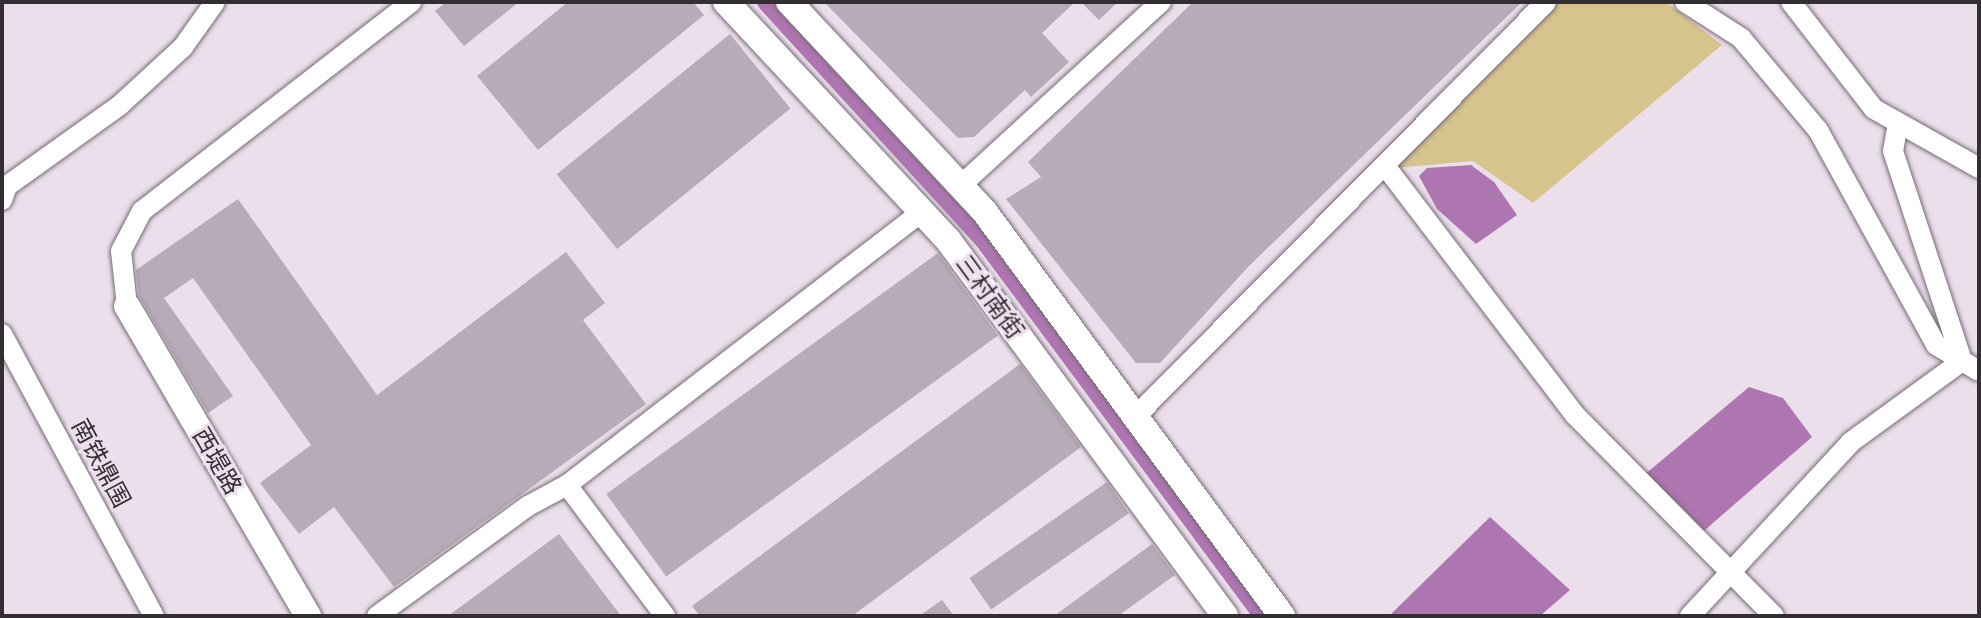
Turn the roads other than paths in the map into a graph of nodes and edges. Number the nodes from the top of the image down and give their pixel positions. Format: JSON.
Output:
{"nodes":[{"id":1,"x":215,"y":2,"type":"edge"},
{"id":2,"x":411,"y":2,"type":"edge"},
{"id":3,"x":726,"y":2,"type":"edge"},
{"id":4,"x":789,"y":2,"type":"edge"},
{"id":5,"x":1161,"y":2,"type":"edge"},
{"id":6,"x":1546,"y":2,"type":"edge"},
{"id":7,"x":1685,"y":2,"type":"edge"},
{"id":8,"x":1791,"y":2,"type":"edge"},
{"id":9,"x":1898,"y":123,"type":"junction"},
{"id":10,"x":1386,"y":167,"type":"junction"},
{"id":11,"x":1979,"y":168,"type":"edge"},
{"id":12,"x":960,"y":186,"type":"junction"},
{"id":13,"x":2,"y":200,"type":"edge"},
{"id":14,"x":922,"y":212,"type":"junction"},
{"id":15,"x":127,"y":306,"type":"joint"},
{"id":16,"x":2,"y":334,"type":"edge"},
{"id":17,"x":1970,"y":366,"type":"edge"},
{"id":18,"x":1135,"y":417,"type":"junction"},
{"id":19,"x":567,"y":485,"type":"junction"},
{"id":20,"x":1729,"y":575,"type":"junction"},
{"id":21,"x":154,"y":616,"type":"edge"},
{"id":22,"x":308,"y":616,"type":"edge"},
{"id":23,"x":377,"y":616,"type":"edge"},
{"id":24,"x":665,"y":616,"type":"edge"},
{"id":25,"x":1225,"y":616,"type":"edge"},
{"id":26,"x":1282,"y":616,"type":"edge"},
{"id":27,"x":1690,"y":616,"type":"edge"},
{"id":28,"x":1774,"y":616,"type":"edge"}],
"edges":[{"from":1,"to":13,"type":"street"},
{"from":2,"to":15,"type":"street"},
{"from":3,"to":14,"type":"street","name":"三村南街"},
{"from":4,"to":12,"type":"street","name":"三村南街"},
{"from":5,"to":12,"type":"street"},
{"from":6,"to":10,"type":"street"},
{"from":7,"to":17,"type":"street"},
{"from":8,"to":9,"type":"street"},
{"from":9,"to":11,"type":"street"},
{"from":9,"to":17,"type":"street"},
{"from":10,"to":18,"type":"street"},
{"from":10,"to":20,"type":"street"},
{"from":12,"to":18,"type":"street","name":"三村南街"},
{"from":14,"to":19,"type":"street"},
{"from":14,"to":25,"type":"street","name":"三村南街"},
{"from":15,"to":22,"type":"street","name":"西堤路"},
{"from":16,"to":21,"type":"street","name":"南铁鼎围"},
{"from":17,"to":20,"type":"street"},
{"from":18,"to":26,"type":"street","name":"三村南街"},
{"from":19,"to":23,"type":"street"},
{"from":19,"to":24,"type":"street"},
{"from":20,"to":27,"type":"street"},
{"from":20,"to":28,"type":"street"}]}
